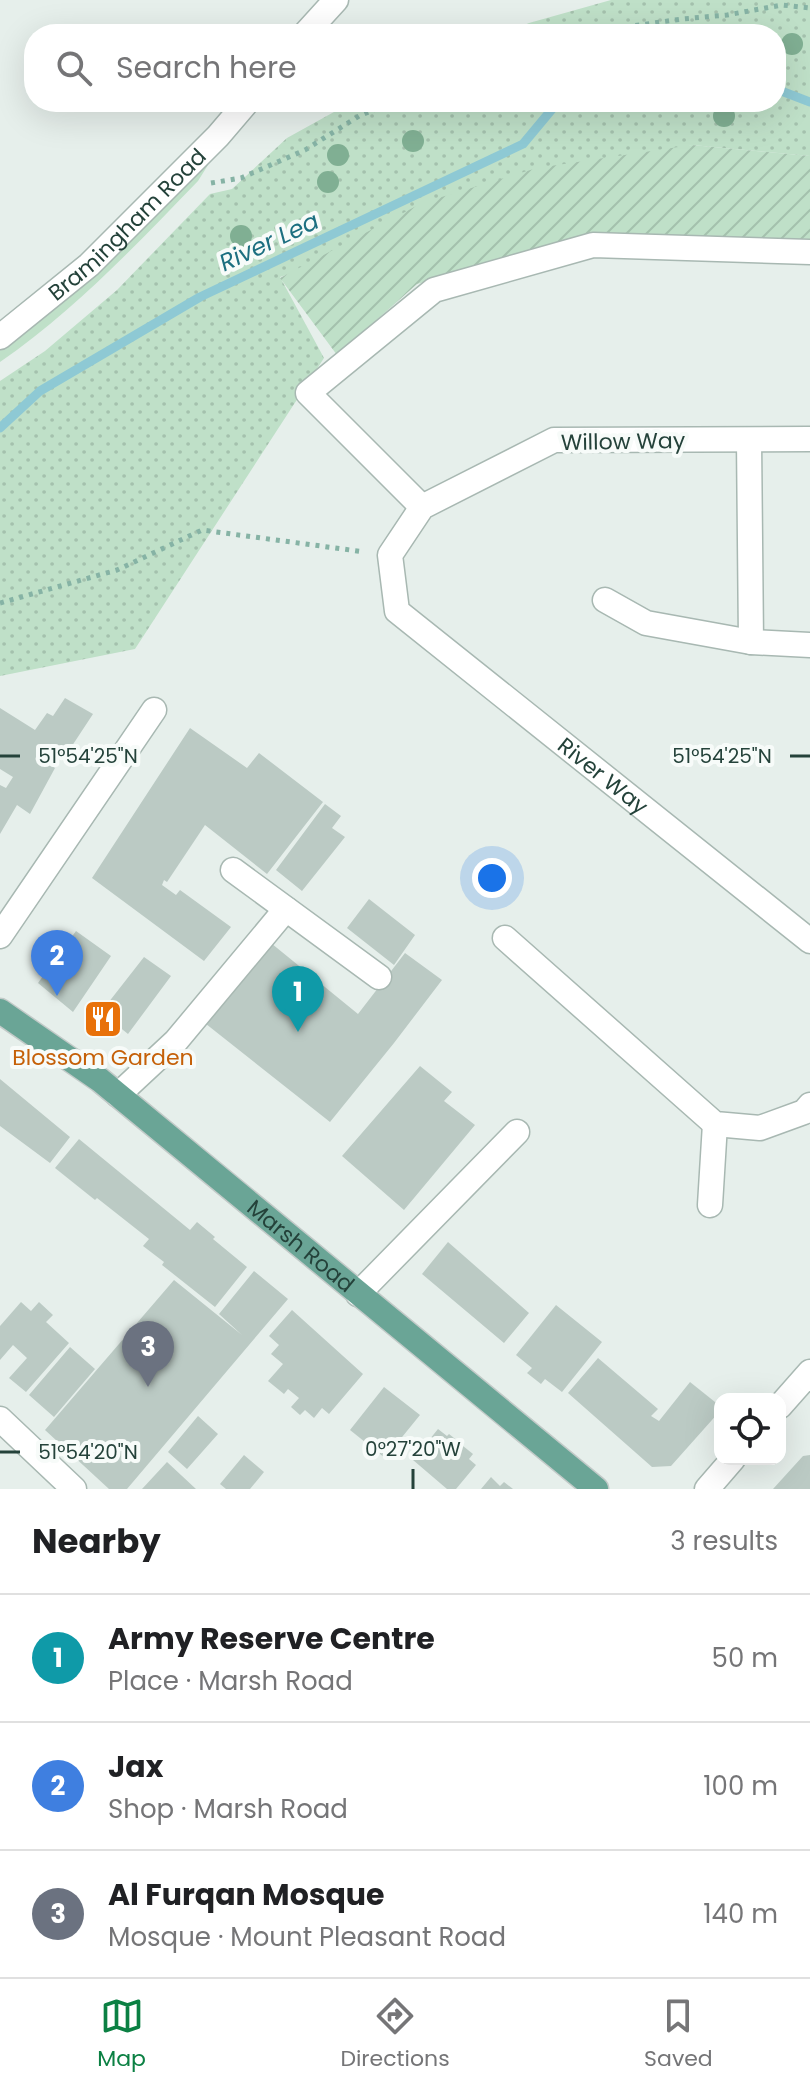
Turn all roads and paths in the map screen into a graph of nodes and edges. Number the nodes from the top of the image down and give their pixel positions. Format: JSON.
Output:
{"nodes":[{"id":1,"x":336,"y":0,"type":"edge"},
{"id":2,"x":810,"y":8,"type":"edge"},
{"id":3,"x":314,"y":24,"type":"edge"},
{"id":4,"x":640,"y":24,"type":"edge"},
{"id":5,"x":238,"y":112,"type":"edge"},
{"id":6,"x":369,"y":112,"type":"edge"},
{"id":7,"x":210,"y":183,"type":"dead end"},
{"id":8,"x":810,"y":252,"type":"edge"},
{"id":9,"x":0,"y":337,"type":"edge"},
{"id":10,"x":810,"y":439,"type":"edge"},
{"id":11,"x":749,"y":440,"type":"junction"},
{"id":12,"x":422,"y":507,"type":"junction"},
{"id":13,"x":390,"y":555,"type":"junction"},
{"id":14,"x":605,"y":600,"type":"dead end"},
{"id":15,"x":0,"y":603,"type":"edge"},
{"id":16,"x":751,"y":642,"type":"junction"},
{"id":17,"x":810,"y":645,"type":"edge"},
{"id":18,"x":154,"y":710,"type":"dead end"},
{"id":19,"x":233,"y":870,"type":"dead end"},
{"id":20,"x":286,"y":909,"type":"junction"},
{"id":21,"x":0,"y":936,"type":"edge"},
{"id":22,"x":505,"y":938,"type":"dead end"},
{"id":23,"x":810,"y":941,"type":"edge"},
{"id":24,"x":379,"y":977,"type":"dead end"},
{"id":25,"x":0,"y":1011,"type":"edge"},
{"id":26,"x":118,"y":1095,"type":"junction"},
{"id":27,"x":810,"y":1105,"type":"edge"},
{"id":28,"x":715,"y":1124,"type":"junction"},
{"id":29,"x":517,"y":1132,"type":"dead end"},
{"id":30,"x":710,"y":1205,"type":"dead end"},
{"id":31,"x":358,"y":1294,"type":"junction"},
{"id":32,"x":810,"y":1372,"type":"edge"},
{"id":33,"x":786,"y":1399,"type":"edge"},
{"id":34,"x":0,"y":1419,"type":"edge"},
{"id":35,"x":728,"y":1465,"type":"edge"},
{"id":36,"x":74,"y":1489,"type":"edge"},
{"id":37,"x":596,"y":1489,"type":"edge"},
{"id":38,"x":707,"y":1489,"type":"edge"}],
"edges":[{"from":1,"to":3,"type":"street"},
{"from":2,"to":4,"type":"path"},
{"from":5,"to":9,"type":"street","name":"Bramingham Road"},
{"from":6,"to":7,"type":"path"},
{"from":8,"to":12,"type":"street"},
{"from":10,"to":11,"type":"street","name":"Willow Way"},
{"from":11,"to":12,"type":"street","name":"Willow Way"},
{"from":11,"to":16,"type":"street"},
{"from":12,"to":13,"type":"street","name":"Willow Way"},
{"from":13,"to":15,"type":"path"},
{"from":13,"to":23,"type":"street","name":"River Way"},
{"from":14,"to":16,"type":"street"},
{"from":16,"to":17,"type":"street"},
{"from":18,"to":21,"type":"street"},
{"from":19,"to":20,"type":"street"},
{"from":20,"to":24,"type":"street"},
{"from":20,"to":26,"type":"street"},
{"from":22,"to":28,"type":"street"},
{"from":25,"to":26,"type":"main road","name":"Marsh Road"},
{"from":26,"to":31,"type":"main road","name":"Marsh Road"},
{"from":27,"to":28,"type":"street"},
{"from":28,"to":30,"type":"street"},
{"from":29,"to":31,"type":"street"},
{"from":31,"to":37,"type":"main road","name":"Marsh Road"},
{"from":32,"to":33,"type":"street"},
{"from":34,"to":36,"type":"street"},
{"from":35,"to":38,"type":"street"}]}
